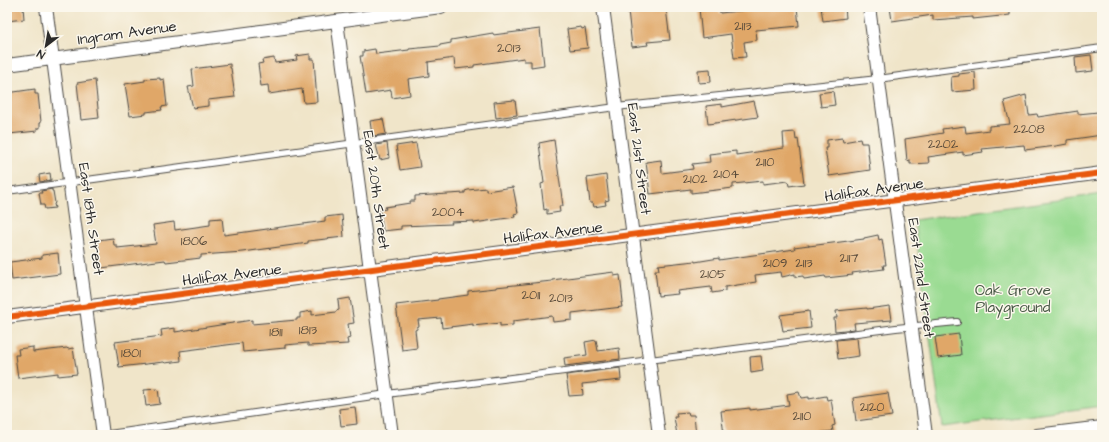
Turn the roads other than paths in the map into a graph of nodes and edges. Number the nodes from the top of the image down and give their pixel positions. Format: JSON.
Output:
{"nodes":[{"id":1,"x":46,"y":7,"type":"edge"},
{"id":2,"x":441,"y":7,"type":"edge"},
{"id":3,"x":603,"y":7,"type":"edge"},
{"id":4,"x":869,"y":7,"type":"edge"},
{"id":5,"x":337,"y":21,"type":"junction"},
{"id":6,"x":1102,"y":48,"type":"edge"},
{"id":7,"x":53,"y":58,"type":"junction"},
{"id":8,"x":7,"y":65,"type":"edge"},
{"id":9,"x":878,"y":79,"type":"junction"},
{"id":10,"x":616,"y":107,"type":"junction"},
{"id":11,"x":354,"y":143,"type":"junction"},
{"id":12,"x":1102,"y":173,"type":"edge"},
{"id":13,"x":70,"y":183,"type":"junction"},
{"id":14,"x":7,"y":191,"type":"edge"},
{"id":15,"x":894,"y":200,"type":"junction"},
{"id":16,"x":632,"y":236,"type":"junction"},
{"id":17,"x":371,"y":270,"type":"junction"},
{"id":18,"x":86,"y":306,"type":"junction"},
{"id":19,"x":7,"y":317,"type":"edge"},
{"id":20,"x":957,"y":322,"type":"dead end"},
{"id":21,"x":911,"y":326,"type":"junction"},
{"id":22,"x":649,"y":360,"type":"junction"},
{"id":23,"x":387,"y":394,"type":"junction"},
{"id":24,"x":1102,"y":426,"type":"edge"},
{"id":25,"x":102,"y":435,"type":"edge"},
{"id":26,"x":392,"y":435,"type":"edge"},
{"id":27,"x":659,"y":435,"type":"edge"},
{"id":28,"x":926,"y":435,"type":"edge"},
{"id":29,"x":1036,"y":435,"type":"edge"}],
"edges":[{"from":1,"to":7,"type":"street","name":"East 18th Street"},
{"from":2,"to":5,"type":"street","name":"Ingram Avenue"},
{"from":3,"to":10,"type":"street","name":"East 21st Street"},
{"from":4,"to":9,"type":"street","name":"East 22nd Street"},
{"from":5,"to":7,"type":"street","name":"Ingram Avenue"},
{"from":5,"to":11,"type":"street","name":"East 20th Street"},
{"from":6,"to":9,"type":"lane"},
{"from":7,"to":8,"type":"street","name":"Ingram Avenue"},
{"from":7,"to":13,"type":"street","name":"East 18th Street"},
{"from":9,"to":10,"type":"lane"},
{"from":9,"to":15,"type":"street","name":"East 22nd Street"},
{"from":10,"to":11,"type":"lane"},
{"from":10,"to":16,"type":"street","name":"East 21st Street"},
{"from":11,"to":13,"type":"lane"},
{"from":11,"to":17,"type":"street","name":"East 20th Street"},
{"from":12,"to":15,"type":"street","name":"Halifax Avenue"},
{"from":13,"to":14,"type":"lane"},
{"from":13,"to":18,"type":"street","name":"East 18th Street"},
{"from":15,"to":16,"type":"street","name":"Halifax Avenue"},
{"from":15,"to":21,"type":"street","name":"East 22nd Street"},
{"from":16,"to":17,"type":"street","name":"Halifax Avenue"},
{"from":16,"to":22,"type":"street","name":"East 21st Street"},
{"from":17,"to":18,"type":"street","name":"Halifax Avenue"},
{"from":17,"to":23,"type":"street","name":"East 20th Street"},
{"from":18,"to":19,"type":"street","name":"Halifax Avenue"},
{"from":18,"to":25,"type":"street","name":"East 18th Street"},
{"from":20,"to":21,"type":"lane"},
{"from":21,"to":22,"type":"lane"},
{"from":21,"to":28,"type":"street","name":"East 22nd Street"},
{"from":22,"to":23,"type":"lane"},
{"from":22,"to":27,"type":"street","name":"East 21st Street"},
{"from":23,"to":25,"type":"lane"},
{"from":23,"to":26,"type":"street","name":"East 20th Street"},
{"from":24,"to":29,"type":"street"}]}
